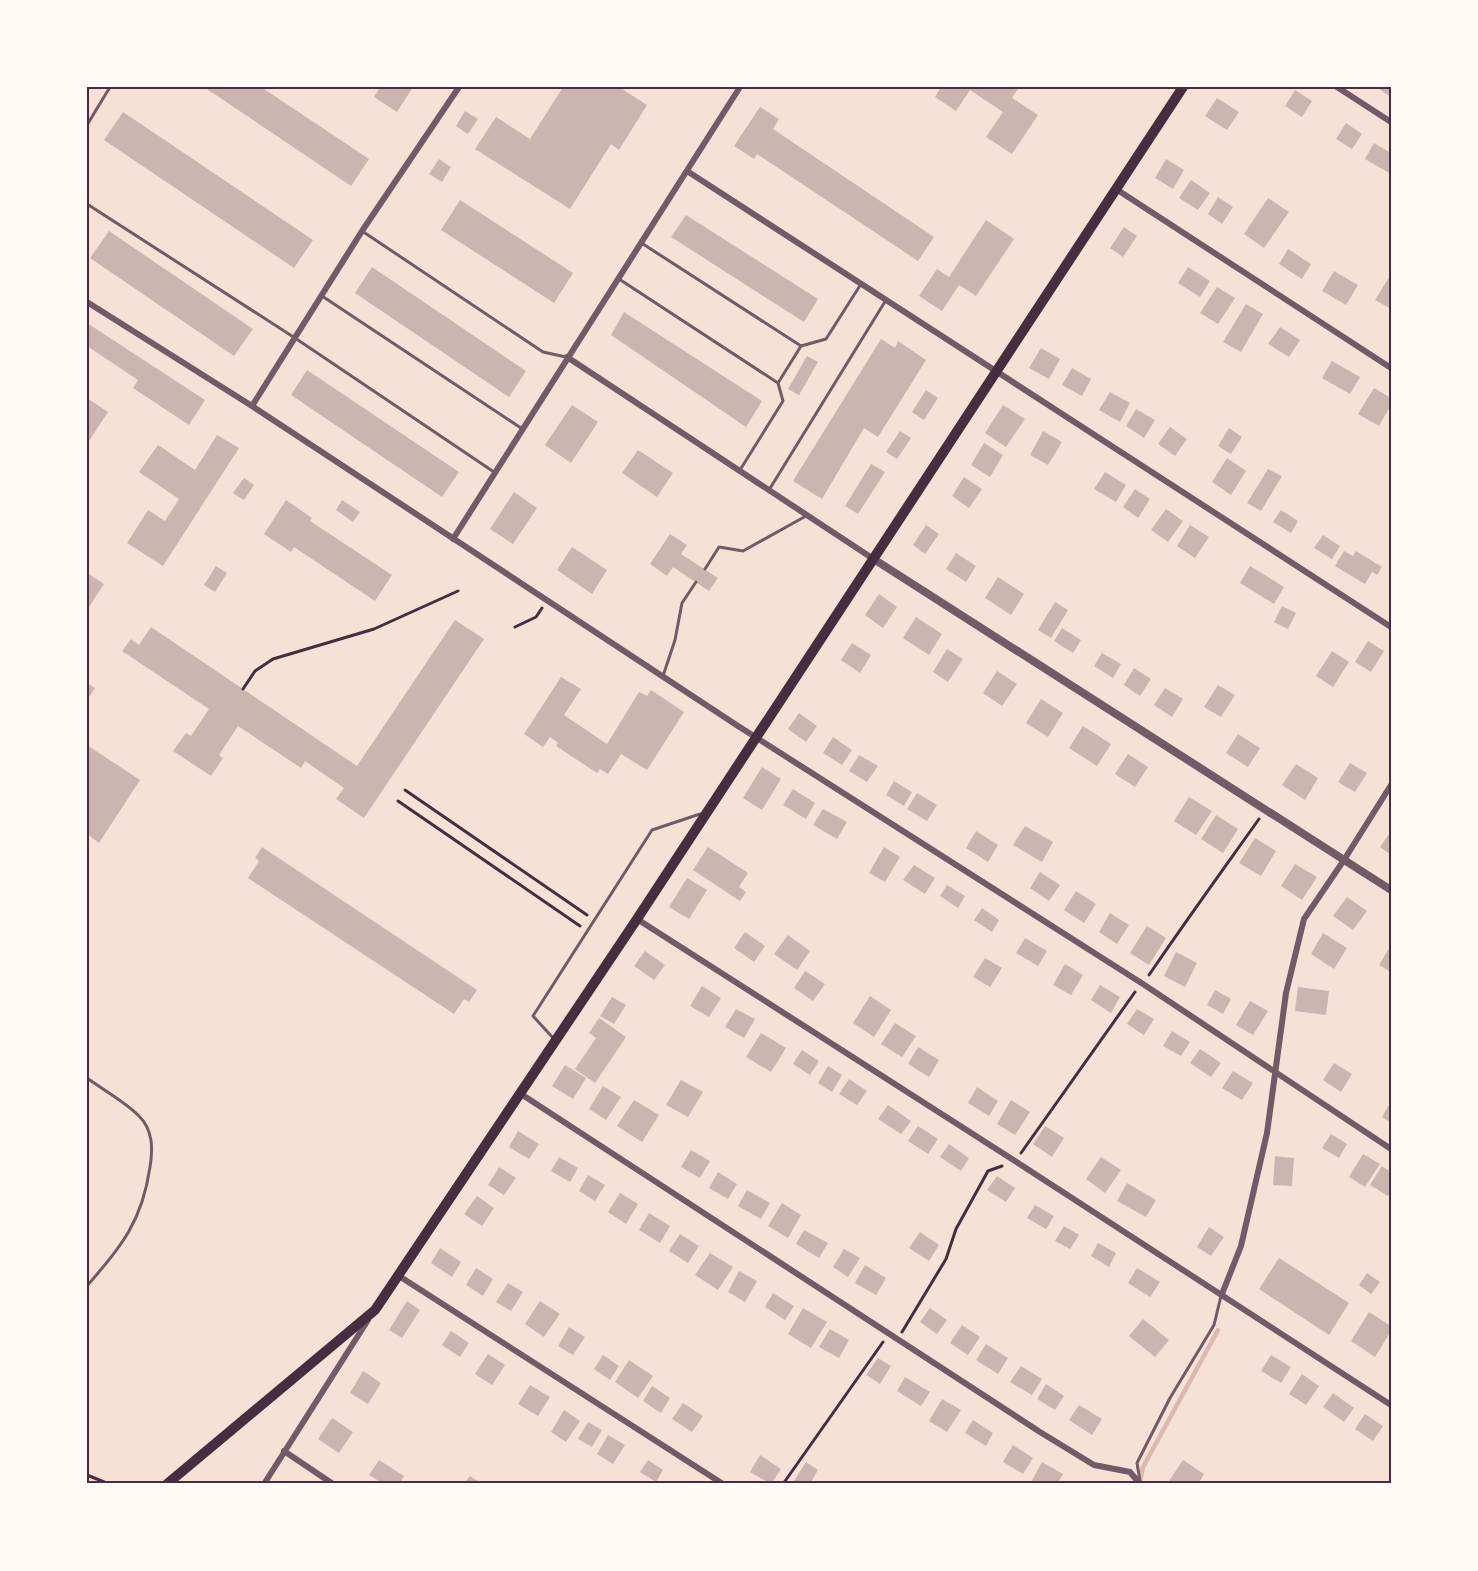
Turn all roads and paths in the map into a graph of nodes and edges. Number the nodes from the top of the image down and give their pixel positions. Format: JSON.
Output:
{"nodes":[{"id":1,"x":110,"y":87,"type":"edge"},
{"id":2,"x":459,"y":87,"type":"edge"},
{"id":3,"x":740,"y":87,"type":"edge"},
{"id":4,"x":1183,"y":87,"type":"edge"},
{"id":5,"x":1337,"y":87,"type":"edge"},
{"id":6,"x":1391,"y":122,"type":"edge"},
{"id":7,"x":87,"y":125,"type":"edge"},
{"id":8,"x":687,"y":171,"type":"junction"},
{"id":9,"x":1116,"y":189,"type":"junction"},
{"id":10,"x":87,"y":204,"type":"edge"},
{"id":11,"x":362,"y":231,"type":"junction"},
{"id":12,"x":641,"y":243,"type":"junction"},
{"id":13,"x":619,"y":279,"type":"junction"},
{"id":14,"x":861,"y":284,"type":"junction"},
{"id":15,"x":322,"y":296,"type":"junction"},
{"id":16,"x":886,"y":300,"type":"junction"},
{"id":17,"x":87,"y":302,"type":"edge"},
{"id":18,"x":295,"y":338,"type":"junction"},
{"id":19,"x":801,"y":346,"type":"junction"},
{"id":20,"x":567,"y":357,"type":"junction"},
{"id":21,"x":1391,"y":368,"type":"edge"},
{"id":22,"x":995,"y":372,"type":"junction"},
{"id":23,"x":778,"y":383,"type":"junction"},
{"id":24,"x":252,"y":406,"type":"junction"},
{"id":25,"x":523,"y":429,"type":"junction"},
{"id":26,"x":740,"y":470,"type":"junction"},
{"id":27,"x":495,"y":473,"type":"junction"},
{"id":28,"x":769,"y":490,"type":"junction"},
{"id":29,"x":808,"y":515,"type":"junction"},
{"id":30,"x":453,"y":539,"type":"junction"},
{"id":31,"x":872,"y":558,"type":"junction"},
{"id":32,"x":705,"y":569,"type":"dead end"},
{"id":33,"x":696,"y":582,"type":"dead end"},
{"id":34,"x":458,"y":591,"type":"dead end"},
{"id":35,"x":546,"y":601,"type":"junction"},
{"id":36,"x":515,"y":627,"type":"dead end"},
{"id":37,"x":1391,"y":627,"type":"edge"},
{"id":38,"x":663,"y":677,"type":"junction"},
{"id":39,"x":243,"y":689,"type":"dead end"},
{"id":40,"x":756,"y":737,"type":"junction"},
{"id":41,"x":1391,"y":785,"type":"edge"},
{"id":42,"x":405,"y":790,"type":"dead end"},
{"id":43,"x":398,"y":801,"type":"dead end"},
{"id":44,"x":1265,"y":810,"type":"junction"},
{"id":45,"x":705,"y":813,"type":"junction"},
{"id":46,"x":1344,"y":860,"type":"junction"},
{"id":47,"x":1391,"y":890,"type":"edge"},
{"id":48,"x":594,"y":919,"type":"junction"},
{"id":49,"x":637,"y":919,"type":"junction"},
{"id":50,"x":586,"y":930,"type":"junction"},
{"id":51,"x":1143,"y":984,"type":"junction"},
{"id":52,"x":556,"y":1041,"type":"junction"},
{"id":53,"x":1275,"y":1072,"type":"junction"},
{"id":54,"x":87,"y":1078,"type":"edge"},
{"id":55,"x":521,"y":1094,"type":"junction"},
{"id":56,"x":1391,"y":1149,"type":"edge"},
{"id":57,"x":1016,"y":1161,"type":"junction"},
{"id":58,"x":399,"y":1276,"type":"junction"},
{"id":59,"x":87,"y":1286,"type":"edge"},
{"id":60,"x":1222,"y":1294,"type":"junction"},
{"id":61,"x":375,"y":1310,"type":"junction"},
{"id":62,"x":897,"y":1340,"type":"junction"},
{"id":63,"x":1391,"y":1405,"type":"edge"},
{"id":64,"x":284,"y":1451,"type":"junction"},
{"id":65,"x":87,"y":1474,"type":"edge"},
{"id":66,"x":110,"y":1484,"type":"edge"},
{"id":67,"x":167,"y":1484,"type":"edge"},
{"id":68,"x":264,"y":1484,"type":"edge"},
{"id":69,"x":333,"y":1484,"type":"edge"},
{"id":70,"x":723,"y":1484,"type":"edge"},
{"id":71,"x":783,"y":1484,"type":"edge"},
{"id":72,"x":1140,"y":1484,"type":"edge"}],
"edges":[{"from":1,"to":7,"type":"lane"},
{"from":2,"to":11,"type":"street"},
{"from":3,"to":8,"type":"street"},
{"from":4,"to":9,"type":"main road"},
{"from":5,"to":6,"type":"street"},
{"from":8,"to":12,"type":"street"},
{"from":8,"to":14,"type":"street"},
{"from":9,"to":21,"type":"street"},
{"from":9,"to":22,"type":"main road"},
{"from":10,"to":18,"type":"lane"},
{"from":11,"to":15,"type":"street"},
{"from":11,"to":20,"type":"lane"},
{"from":12,"to":13,"type":"street"},
{"from":12,"to":19,"type":"lane"},
{"from":13,"to":20,"type":"street"},
{"from":13,"to":23,"type":"lane"},
{"from":14,"to":16,"type":"street"},
{"from":14,"to":19,"type":"lane"},
{"from":15,"to":18,"type":"street"},
{"from":15,"to":25,"type":"lane"},
{"from":16,"to":22,"type":"street"},
{"from":16,"to":28,"type":"lane"},
{"from":17,"to":24,"type":"street"},
{"from":18,"to":24,"type":"street"},
{"from":18,"to":27,"type":"lane"},
{"from":19,"to":23,"type":"lane"},
{"from":20,"to":25,"type":"street"},
{"from":20,"to":26,"type":"street"},
{"from":22,"to":31,"type":"main road"},
{"from":22,"to":37,"type":"street"},
{"from":23,"to":26,"type":"lane"},
{"from":24,"to":30,"type":"street"},
{"from":25,"to":27,"type":"street"},
{"from":26,"to":28,"type":"street"},
{"from":27,"to":30,"type":"street"},
{"from":28,"to":29,"type":"street"},
{"from":29,"to":31,"type":"street"},
{"from":29,"to":32,"type":"lane"},
{"from":30,"to":35,"type":"street"},
{"from":31,"to":40,"type":"main road"},
{"from":31,"to":44,"type":"street"},
{"from":33,"to":38,"type":"lane"},
{"from":34,"to":39,"type":"path"},
{"from":35,"to":36,"type":"path"},
{"from":35,"to":38,"type":"street"},
{"from":38,"to":40,"type":"street"},
{"from":40,"to":45,"type":"main road"},
{"from":40,"to":51,"type":"street"},
{"from":41,"to":46,"type":"street"},
{"from":42,"to":48,"type":"path"},
{"from":43,"to":50,"type":"path"},
{"from":44,"to":46,"type":"street"},
{"from":44,"to":51,"type":"path"},
{"from":45,"to":48,"type":"lane"},
{"from":45,"to":49,"type":"main road"},
{"from":46,"to":47,"type":"street"},
{"from":46,"to":53,"type":"street"},
{"from":48,"to":50,"type":"lane"},
{"from":49,"to":52,"type":"main road"},
{"from":49,"to":57,"type":"street"},
{"from":50,"to":52,"type":"lane"},
{"from":51,"to":53,"type":"street"},
{"from":51,"to":57,"type":"path"},
{"from":52,"to":55,"type":"main road"},
{"from":53,"to":56,"type":"street"},
{"from":53,"to":60,"type":"street"},
{"from":54,"to":59,"type":"lane"},
{"from":55,"to":58,"type":"main road"},
{"from":55,"to":62,"type":"street"},
{"from":57,"to":60,"type":"street"},
{"from":57,"to":62,"type":"path"},
{"from":58,"to":61,"type":"main road"},
{"from":58,"to":70,"type":"street"},
{"from":60,"to":63,"type":"street"},
{"from":60,"to":72,"type":"lane"},
{"from":61,"to":64,"type":"street"},
{"from":61,"to":67,"type":"main road"},
{"from":62,"to":71,"type":"path"},
{"from":62,"to":72,"type":"street"},
{"from":64,"to":68,"type":"street"},
{"from":64,"to":69,"type":"street"},
{"from":65,"to":66,"type":"path"}]}
